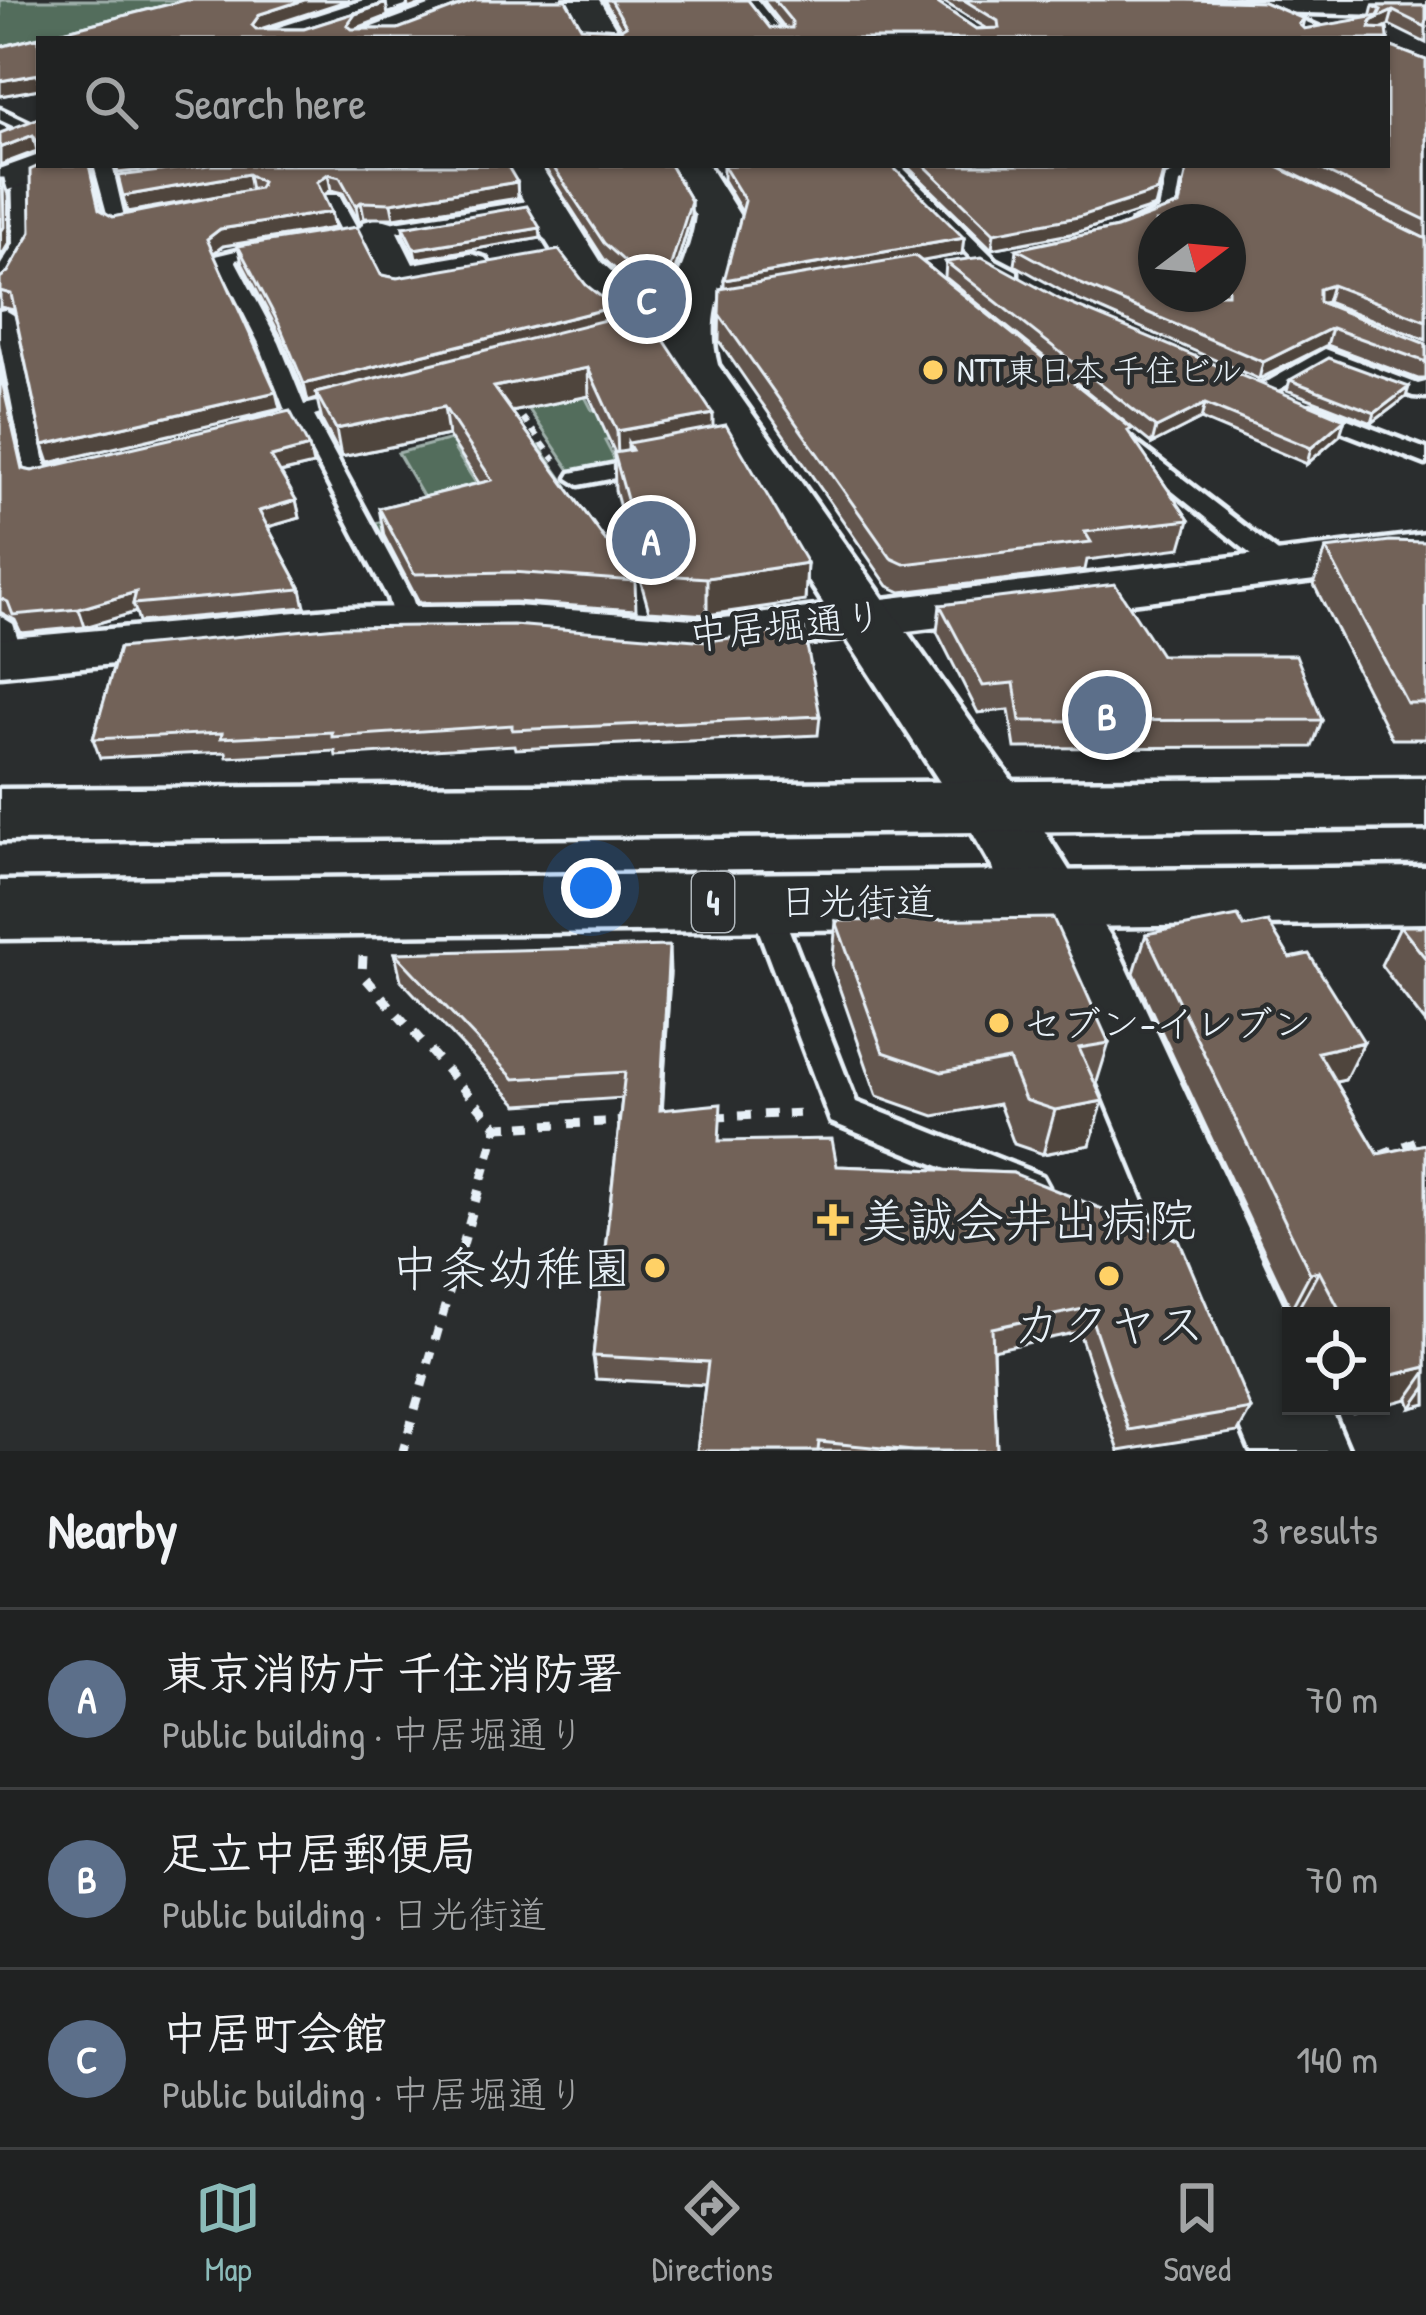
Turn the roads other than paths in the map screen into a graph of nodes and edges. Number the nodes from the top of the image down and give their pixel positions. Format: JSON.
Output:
{"nodes":[{"id":1,"x":473,"y":0,"type":"edge"},
{"id":2,"x":582,"y":0,"type":"edge"},
{"id":3,"x":748,"y":0,"type":"edge"},
{"id":4,"x":1187,"y":0,"type":"edge"},
{"id":5,"x":1243,"y":1,"type":"edge"},
{"id":6,"x":1426,"y":6,"type":"edge"},
{"id":7,"x":1326,"y":21,"type":"edge"},
{"id":8,"x":392,"y":27,"type":"edge"},
{"id":9,"x":304,"y":36,"type":"edge"},
{"id":10,"x":602,"y":36,"type":"edge"},
{"id":11,"x":778,"y":36,"type":"edge"},
{"id":12,"x":1376,"y":36,"type":"edge"},
{"id":13,"x":524,"y":168,"type":"edge"},
{"id":14,"x":893,"y":168,"type":"edge"},
{"id":15,"x":1198,"y":168,"type":"edge"},
{"id":16,"x":701,"y":172,"type":"edge"},
{"id":17,"x":21,"y":173,"type":"edge"},
{"id":18,"x":106,"y":175,"type":"edge"},
{"id":19,"x":132,"y":181,"type":"edge"},
{"id":20,"x":333,"y":199,"type":"edge"},
{"id":21,"x":547,"y":203,"type":"junction"},
{"id":22,"x":162,"y":215,"type":"edge"},
{"id":23,"x":364,"y":232,"type":"junction"},
{"id":24,"x":1110,"y":236,"type":"edge"},
{"id":25,"x":330,"y":238,"type":"edge"},
{"id":26,"x":287,"y":245,"type":"edge"},
{"id":27,"x":574,"y":248,"type":"junction"},
{"id":28,"x":1029,"y":254,"type":"edge"},
{"id":29,"x":989,"y":264,"type":"junction"},
{"id":30,"x":966,"y":266,"type":"edge"},
{"id":31,"x":1029,"y":286,"type":"edge"},
{"id":32,"x":0,"y":289,"type":"edge"},
{"id":33,"x":2,"y":316,"type":"edge"},
{"id":34,"x":664,"y":319,"type":"junction"},
{"id":35,"x":1239,"y":383,"type":"edge"},
{"id":36,"x":1426,"y":388,"type":"edge"},
{"id":37,"x":1260,"y":392,"type":"junction"},
{"id":38,"x":370,"y":397,"type":"edge"},
{"id":39,"x":299,"y":412,"type":"junction"},
{"id":40,"x":1104,"y":424,"type":"edge"},
{"id":41,"x":232,"y":428,"type":"edge"},
{"id":42,"x":1426,"y":457,"type":"edge"},
{"id":43,"x":665,"y":462,"type":"edge"},
{"id":44,"x":80,"y":466,"type":"edge"},
{"id":45,"x":579,"y":478,"type":"road end"},
{"id":46,"x":1426,"y":550,"type":"edge"},
{"id":47,"x":1282,"y":567,"type":"junction"},
{"id":48,"x":864,"y":616,"type":"junction"},
{"id":49,"x":408,"y":624,"type":"junction"},
{"id":50,"x":3,"y":645,"type":"edge"},
{"id":51,"x":1426,"y":803,"type":"edge"},
{"id":52,"x":993,"y":807,"type":"junction"},
{"id":53,"x":0,"y":815,"type":"edge"},
{"id":54,"x":1426,"y":895,"type":"edge"},
{"id":55,"x":1049,"y":899,"type":"junction"},
{"id":56,"x":763,"y":902,"type":"junction"},
{"id":57,"x":0,"y":910,"type":"edge"},
{"id":58,"x":1063,"y":1200,"type":"edge"},
{"id":59,"x":1300,"y":1451,"type":"edge"}],
"edges":[{"from":1,"to":8,"type":"street"},
{"from":2,"to":10,"type":"main road"},
{"from":3,"to":11,"type":"lane"},
{"from":4,"to":5,"type":"main road"},
{"from":5,"to":7,"type":"main road"},
{"from":6,"to":7,"type":"main road"},
{"from":7,"to":12,"type":"main road"},
{"from":8,"to":9,"type":"street"},
{"from":13,"to":21,"type":"street"},
{"from":14,"to":29,"type":"lane"},
{"from":15,"to":24,"type":"lane"},
{"from":16,"to":34,"type":"main road"},
{"from":17,"to":32,"type":"lane"},
{"from":18,"to":19,"type":"lane"},
{"from":18,"to":22,"type":"lane"},
{"from":20,"to":23,"type":"lane"},
{"from":21,"to":23,"type":"lane"},
{"from":21,"to":27,"type":"street"},
{"from":23,"to":25,"type":"lane"},
{"from":23,"to":27,"type":"street"},
{"from":26,"to":39,"type":"lane"},
{"from":27,"to":34,"type":"street"},
{"from":28,"to":29,"type":"lane"},
{"from":29,"to":30,"type":"lane"},
{"from":29,"to":31,"type":"lane"},
{"from":32,"to":33,"type":"lane"},
{"from":33,"to":44,"type":"lane"},
{"from":34,"to":48,"type":"main road"},
{"from":35,"to":37,"type":"lane"},
{"from":36,"to":37,"type":"lane"},
{"from":37,"to":42,"type":"lane"},
{"from":38,"to":39,"type":"lane"},
{"from":39,"to":41,"type":"lane"},
{"from":39,"to":49,"type":"lane"},
{"from":40,"to":47,"type":"lane"},
{"from":43,"to":45,"type":"lane"},
{"from":46,"to":47,"type":"street","name":"中居堀通り"},
{"from":47,"to":48,"type":"street","name":"中居堀通り"},
{"from":48,"to":49,"type":"street","name":"中居堀通り"},
{"from":48,"to":52,"type":"main road"},
{"from":49,"to":50,"type":"street","name":"中居堀通り"},
{"from":51,"to":52,"type":"main road"},
{"from":52,"to":53,"type":"main road"},
{"from":52,"to":55,"type":"main road"},
{"from":54,"to":55,"type":"main road","name":"日光街道","number":"4"},
{"from":55,"to":56,"type":"main road","name":"日光街道","number":"4"},
{"from":55,"to":59,"type":"main road"},
{"from":56,"to":57,"type":"main road","name":"日光街道","number":"4"},
{"from":56,"to":58,"type":"lane"}]}
